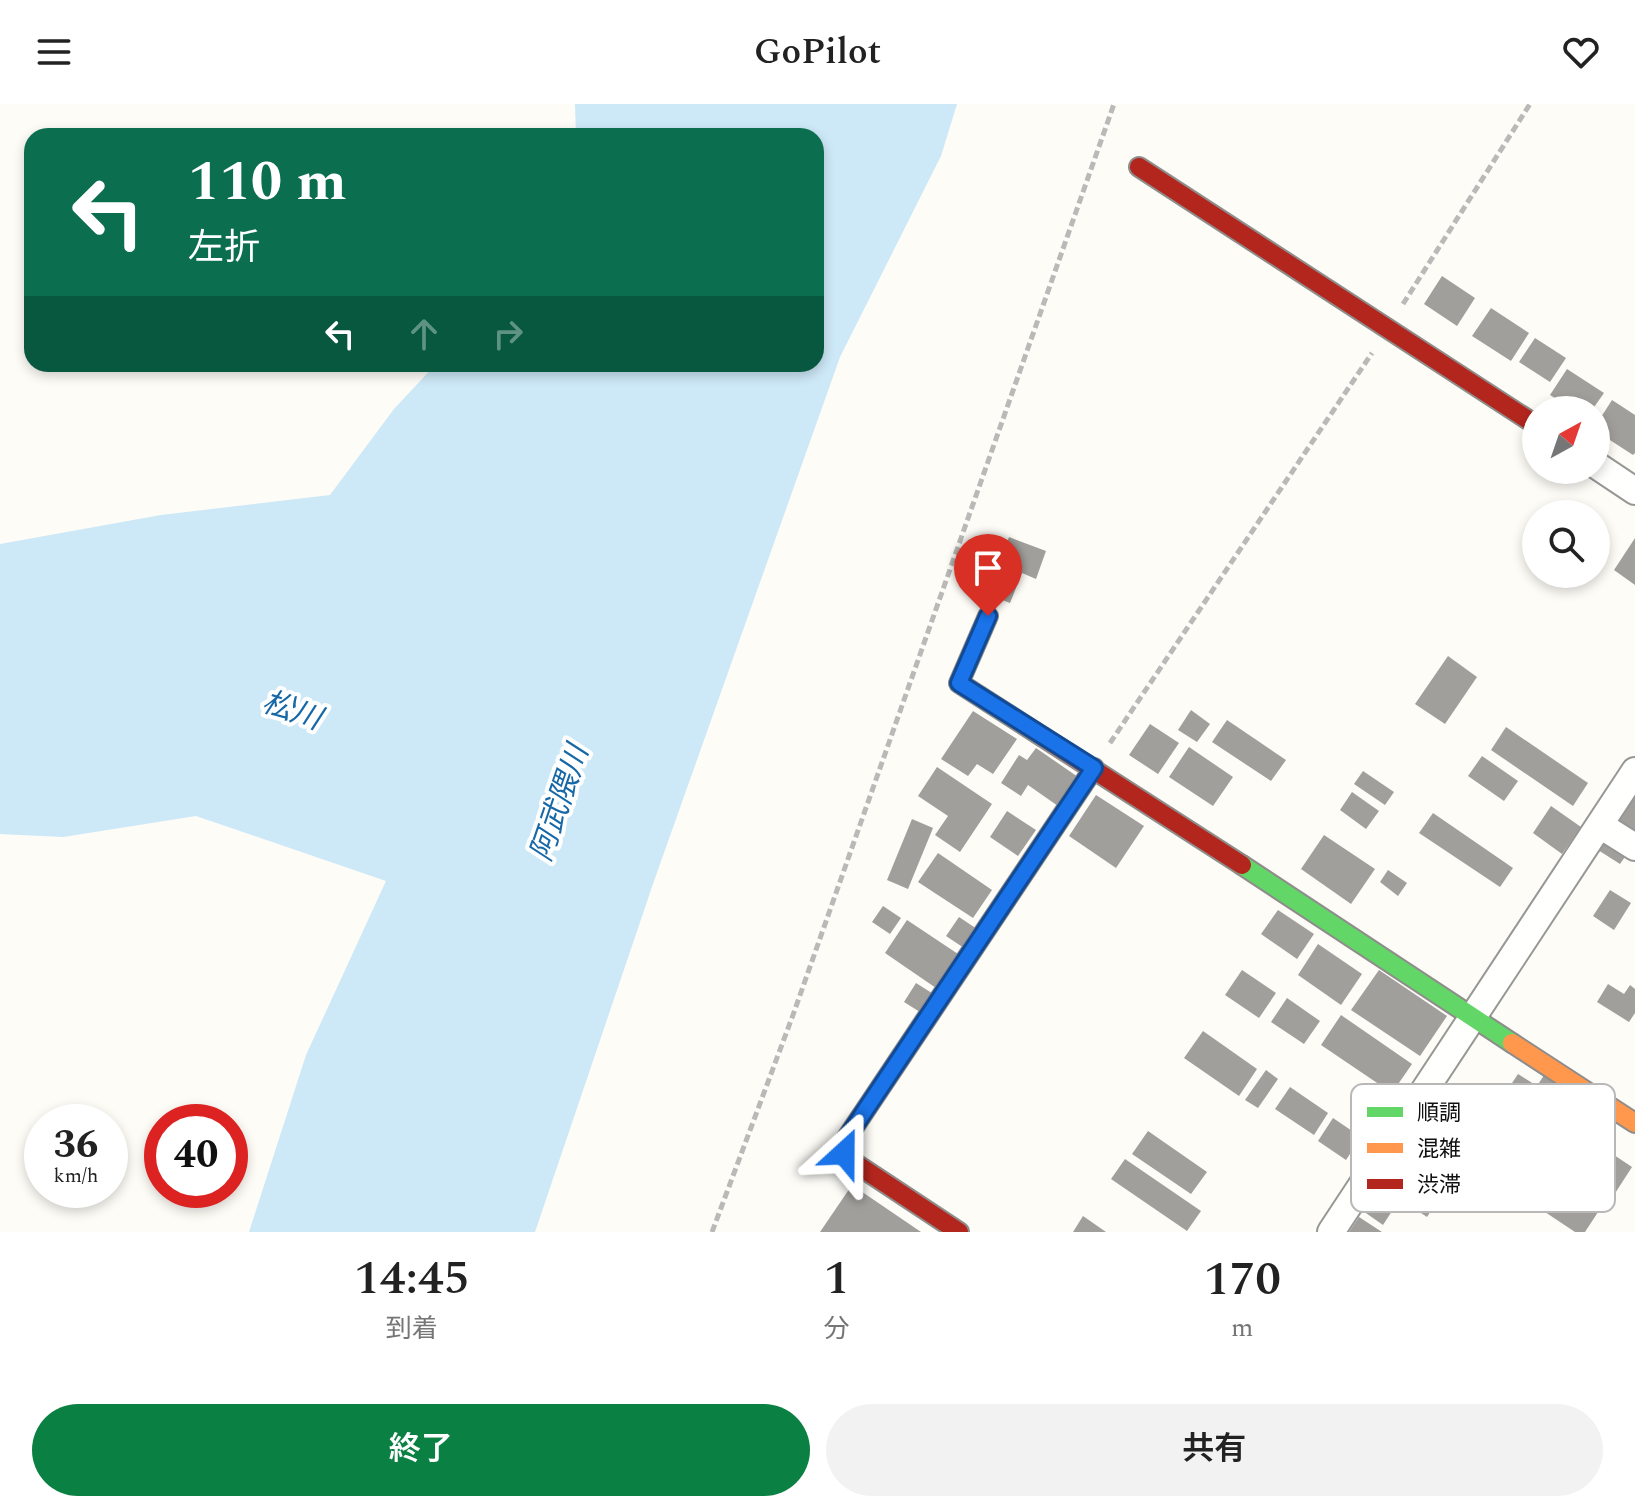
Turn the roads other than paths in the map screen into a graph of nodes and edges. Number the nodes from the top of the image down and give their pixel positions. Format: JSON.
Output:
{"nodes":[{"id":1,"x":1139,"y":167,"type":"dead end"},
{"id":2,"x":1522,"y":416,"type":"edge"},
{"id":3,"x":1610,"y":474,"type":"edge"},
{"id":4,"x":1635,"y":491,"type":"edge"},
{"id":5,"x":988,"y":616,"type":"dead end"},
{"id":6,"x":1094,"y":768,"type":"junction"},
{"id":7,"x":1635,"y":771,"type":"edge"},
{"id":8,"x":1600,"y":825,"type":"junction"},
{"id":9,"x":1635,"y":847,"type":"edge"},
{"id":10,"x":1472,"y":1018,"type":"junction"},
{"id":11,"x":1429,"y":1084,"type":"edge"},
{"id":12,"x":1574,"y":1084,"type":"edge"},
{"id":13,"x":1615,"y":1110,"type":"edge"},
{"id":14,"x":1635,"y":1123,"type":"edge"},
{"id":15,"x":1351,"y":1202,"type":"edge"},
{"id":16,"x":959,"y":1232,"type":"edge"},
{"id":17,"x":1331,"y":1232,"type":"edge"}],
"edges":[{"from":1,"to":2,"type":"street"},
{"from":3,"to":4,"type":"street"},
{"from":5,"to":6,"type":"street"},
{"from":6,"to":10,"type":"street"},
{"from":6,"to":16,"type":"street"},
{"from":7,"to":8,"type":"street"},
{"from":8,"to":9,"type":"street"},
{"from":8,"to":10,"type":"street"},
{"from":10,"to":11,"type":"street"},
{"from":10,"to":12,"type":"street"},
{"from":13,"to":14,"type":"street"},
{"from":15,"to":17,"type":"street"}]}
